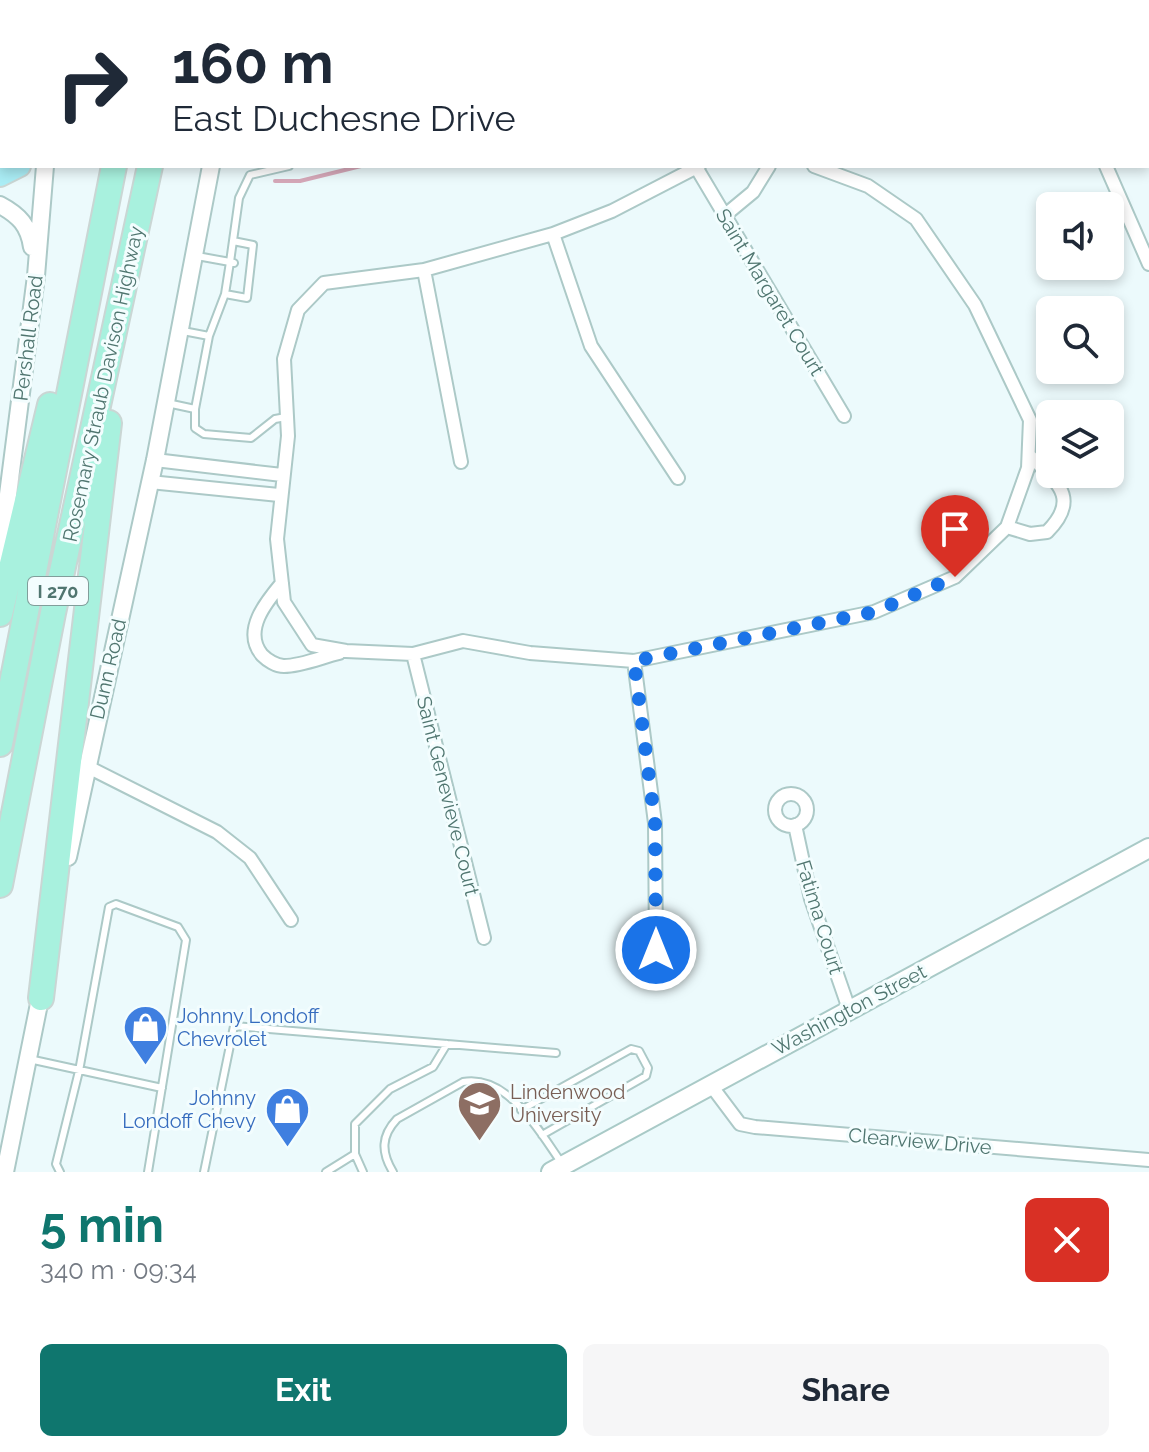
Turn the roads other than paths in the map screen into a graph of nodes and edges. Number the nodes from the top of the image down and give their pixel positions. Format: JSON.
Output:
{"nodes":[{"id":1,"x":45,"y":168,"type":"edge"},
{"id":2,"x":114,"y":168,"type":"edge"},
{"id":3,"x":150,"y":168,"type":"edge"},
{"id":4,"x":211,"y":168,"type":"edge"},
{"id":5,"x":278,"y":168,"type":"edge"},
{"id":6,"x":694,"y":168,"type":"edge"},
{"id":7,"x":699,"y":168,"type":"edge"},
{"id":8,"x":768,"y":168,"type":"edge"},
{"id":9,"x":819,"y":168,"type":"edge"},
{"id":10,"x":1107,"y":168,"type":"edge"},
{"id":11,"x":0,"y":205,"type":"edge"},
{"id":12,"x":724,"y":216,"type":"junction"},
{"id":13,"x":1149,"y":229,"type":"edge"},
{"id":14,"x":553,"y":234,"type":"junction"},
{"id":15,"x":1136,"y":235,"type":"junction"},
{"id":16,"x":233,"y":241,"type":"junction"},
{"id":17,"x":194,"y":255,"type":"junction"},
{"id":18,"x":232,"y":262,"type":"junction"},
{"id":19,"x":1149,"y":264,"type":"edge"},
{"id":20,"x":424,"y":270,"type":"junction"},
{"id":21,"x":36,"y":276,"type":"junction"},
{"id":22,"x":225,"y":294,"type":"junction"},
{"id":23,"x":123,"y":297,"type":"junction"},
{"id":24,"x":81,"y":326,"type":"junction"},
{"id":25,"x":179,"y":330,"type":"junction"},
{"id":26,"x":209,"y":336,"type":"junction"},
{"id":27,"x":166,"y":403,"type":"junction"},
{"id":28,"x":195,"y":409,"type":"junction"},
{"id":29,"x":288,"y":416,"type":"junction"},
{"id":30,"x":844,"y":416,"type":"dead end"},
{"id":31,"x":1029,"y":455,"type":"junction"},
{"id":32,"x":155,"y":460,"type":"junction"},
{"id":33,"x":461,"y":462,"type":"dead end"},
{"id":34,"x":282,"y":475,"type":"junction"},
{"id":35,"x":678,"y":478,"type":"dead end"},
{"id":36,"x":150,"y":482,"type":"junction"},
{"id":37,"x":279,"y":495,"type":"junction"},
{"id":38,"x":1007,"y":527,"type":"junction"},
{"id":39,"x":0,"y":557,"type":"edge"},
{"id":40,"x":282,"y":583,"type":"junction"},
{"id":41,"x":0,"y":614,"type":"edge"},
{"id":42,"x":346,"y":651,"type":"junction"},
{"id":43,"x":413,"y":654,"type":"junction"},
{"id":44,"x":634,"y":661,"type":"junction"},
{"id":45,"x":0,"y":744,"type":"edge"},
{"id":46,"x":86,"y":766,"type":"junction"},
{"id":47,"x":795,"y":825,"type":"dead end"},
{"id":48,"x":1149,"y":848,"type":"edge"},
{"id":49,"x":0,"y":885,"type":"edge"},
{"id":50,"x":291,"y":920,"type":"dead end"},
{"id":51,"x":484,"y":938,"type":"dead end"},
{"id":52,"x":656,"y":950,"type":"dead end"},
{"id":53,"x":41,"y":998,"type":"junction"},
{"id":54,"x":849,"y":1009,"type":"junction"},
{"id":55,"x":447,"y":1044,"type":"junction"},
{"id":56,"x":556,"y":1053,"type":"dead end"},
{"id":57,"x":29,"y":1059,"type":"junction"},
{"id":58,"x":79,"y":1071,"type":"junction"},
{"id":59,"x":710,"y":1084,"type":"junction"},
{"id":60,"x":162,"y":1088,"type":"junction"},
{"id":61,"x":521,"y":1110,"type":"junction"},
{"id":62,"x":542,"y":1135,"type":"junction"},
{"id":63,"x":355,"y":1154,"type":"junction"},
{"id":64,"x":1149,"y":1160,"type":"edge"},
{"id":65,"x":557,"y":1168,"type":"edge"},
{"id":66,"x":5,"y":1172,"type":"edge"},
{"id":67,"x":60,"y":1172,"type":"edge"},
{"id":68,"x":148,"y":1172,"type":"edge"},
{"id":69,"x":204,"y":1172,"type":"edge"},
{"id":70,"x":326,"y":1172,"type":"edge"},
{"id":71,"x":363,"y":1172,"type":"edge"},
{"id":72,"x":393,"y":1172,"type":"edge"}],
"edges":[{"from":1,"to":21,"type":"street","name":"Pershall Road"},
{"from":2,"to":24,"type":"highway","name":"Rosemary Straub Davison Highway","number":"I 270"},
{"from":3,"to":23,"type":"highway","name":"Rosemary Straub Davison Highway","number":"I 270"},
{"from":4,"to":17,"type":"street","name":"Dunn Road"},
{"from":5,"to":16,"type":"lane"},
{"from":6,"to":14,"type":"street"},
{"from":7,"to":12,"type":"street","name":"Saint Margaret Court"},
{"from":8,"to":12,"type":"street"},
{"from":9,"to":31,"type":"street"},
{"from":10,"to":15,"type":"street"},
{"from":11,"to":21,"type":"street"},
{"from":12,"to":30,"type":"street","name":"Saint Margaret Court"},
{"from":13,"to":15,"type":"street"},
{"from":14,"to":20,"type":"street"},
{"from":14,"to":35,"type":"street"},
{"from":15,"to":19,"type":"street"},
{"from":16,"to":18,"type":"lane"},
{"from":16,"to":22,"type":"lane"},
{"from":17,"to":18,"type":"lane"},
{"from":17,"to":25,"type":"street","name":"Dunn Road"},
{"from":18,"to":22,"type":"lane"},
{"from":20,"to":29,"type":"street"},
{"from":20,"to":33,"type":"street"},
{"from":21,"to":39,"type":"street","name":"Pershall Road"},
{"from":22,"to":26,"type":"lane"},
{"from":23,"to":49,"type":"highway","name":"Rosemary Straub Davison Highway","number":"I 270"},
{"from":23,"to":53,"type":"highway"},
{"from":24,"to":41,"type":"highway"},
{"from":24,"to":45,"type":"highway","name":"Rosemary Straub Davison Highway","number":"I 270"},
{"from":25,"to":26,"type":"lane"},
{"from":25,"to":27,"type":"street","name":"Dunn Road"},
{"from":26,"to":28,"type":"lane"},
{"from":27,"to":28,"type":"lane"},
{"from":27,"to":32,"type":"street","name":"Dunn Road"},
{"from":28,"to":29,"type":"lane"},
{"from":29,"to":34,"type":"street"},
{"from":31,"to":38,"type":"street"},
{"from":31,"to":38,"type":"street"},
{"from":32,"to":34,"type":"street"},
{"from":32,"to":36,"type":"street","name":"Dunn Road"},
{"from":34,"to":37,"type":"street"},
{"from":36,"to":37,"type":"street"},
{"from":36,"to":46,"type":"street","name":"Dunn Road"},
{"from":37,"to":40,"type":"street"},
{"from":38,"to":44,"type":"street"},
{"from":40,"to":42,"type":"street"},
{"from":40,"to":42,"type":"street"},
{"from":42,"to":43,"type":"street"},
{"from":43,"to":44,"type":"street"},
{"from":43,"to":51,"type":"street","name":"Saint Genevieve Court"},
{"from":44,"to":52,"type":"street"},
{"from":46,"to":50,"type":"street"},
{"from":46,"to":53,"type":"street","name":"Dunn Road"},
{"from":47,"to":54,"type":"street","name":"Fatima Court"},
{"from":48,"to":54,"type":"main road","name":"Washington Street"},
{"from":53,"to":57,"type":"street","name":"Dunn Road"},
{"from":54,"to":59,"type":"main road","name":"Washington Street"},
{"from":55,"to":56,"type":"lane"},
{"from":55,"to":63,"type":"lane"},
{"from":55,"to":69,"type":"lane"},
{"from":57,"to":58,"type":"lane"},
{"from":57,"to":66,"type":"street","name":"Dunn Road"},
{"from":58,"to":60,"type":"lane"},
{"from":58,"to":60,"type":"lane"},
{"from":58,"to":67,"type":"lane"},
{"from":59,"to":64,"type":"street","name":"Clearview Drive"},
{"from":59,"to":65,"type":"main road","name":"Washington Street"},
{"from":60,"to":68,"type":"lane"},
{"from":61,"to":62,"type":"lane"},
{"from":61,"to":62,"type":"lane"},
{"from":61,"to":72,"type":"lane"},
{"from":62,"to":65,"type":"lane"},
{"from":63,"to":70,"type":"lane"},
{"from":63,"to":71,"type":"lane"}]}
